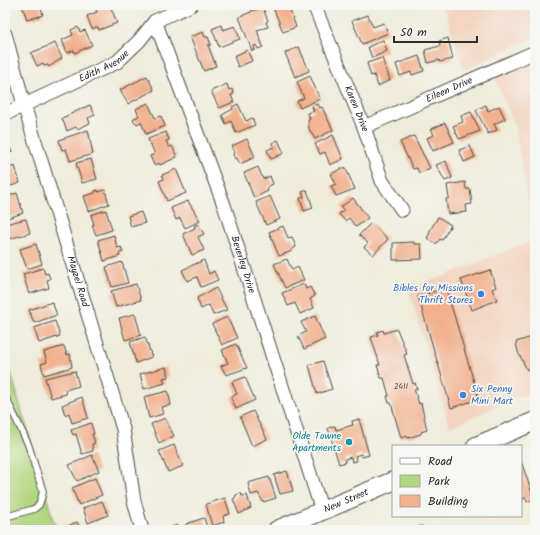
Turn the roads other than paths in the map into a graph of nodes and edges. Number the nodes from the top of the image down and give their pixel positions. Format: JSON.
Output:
{"nodes":[{"id":1,"x":191,"y":5,"type":"edge"},
{"id":2,"x":314,"y":5,"type":"edge"},
{"id":3,"x":155,"y":21,"type":"junction"},
{"id":4,"x":5,"y":34,"type":"edge"},
{"id":5,"x":535,"y":52,"type":"edge"},
{"id":6,"x":24,"y":106,"type":"junction"},
{"id":7,"x":5,"y":114,"type":"edge"},
{"id":8,"x":364,"y":127,"type":"junction"},
{"id":9,"x":402,"y":210,"type":"dead end"},
{"id":10,"x":5,"y":396,"type":"edge"},
{"id":11,"x":535,"y":421,"type":"edge"},
{"id":12,"x":478,"y":445,"type":"edge"},
{"id":13,"x":392,"y":481,"type":"edge"},
{"id":14,"x":322,"y":511,"type":"junction"},
{"id":15,"x":5,"y":517,"type":"edge"},
{"id":16,"x":142,"y":530,"type":"edge"},
{"id":17,"x":277,"y":530,"type":"edge"}],
"edges":[{"from":1,"to":3,"type":"street","name":"Edith Avenue"},
{"from":2,"to":8,"type":"street","name":"Karen Drive"},
{"from":3,"to":6,"type":"street","name":"Edith Avenue"},
{"from":3,"to":14,"type":"street","name":"Beverley Drive"},
{"from":4,"to":6,"type":"street","name":"Mayzel Road"},
{"from":5,"to":8,"type":"street","name":"Eileen Drive"},
{"from":6,"to":7,"type":"street","name":"Edith Avenue"},
{"from":6,"to":16,"type":"street","name":"Mayzel Road"},
{"from":8,"to":9,"type":"street","name":"Karen Drive"},
{"from":10,"to":15,"type":"lane"},
{"from":11,"to":12,"type":"main road"},
{"from":13,"to":14,"type":"main road","name":"New Street"},
{"from":14,"to":17,"type":"main road","name":"New Street"}]}
